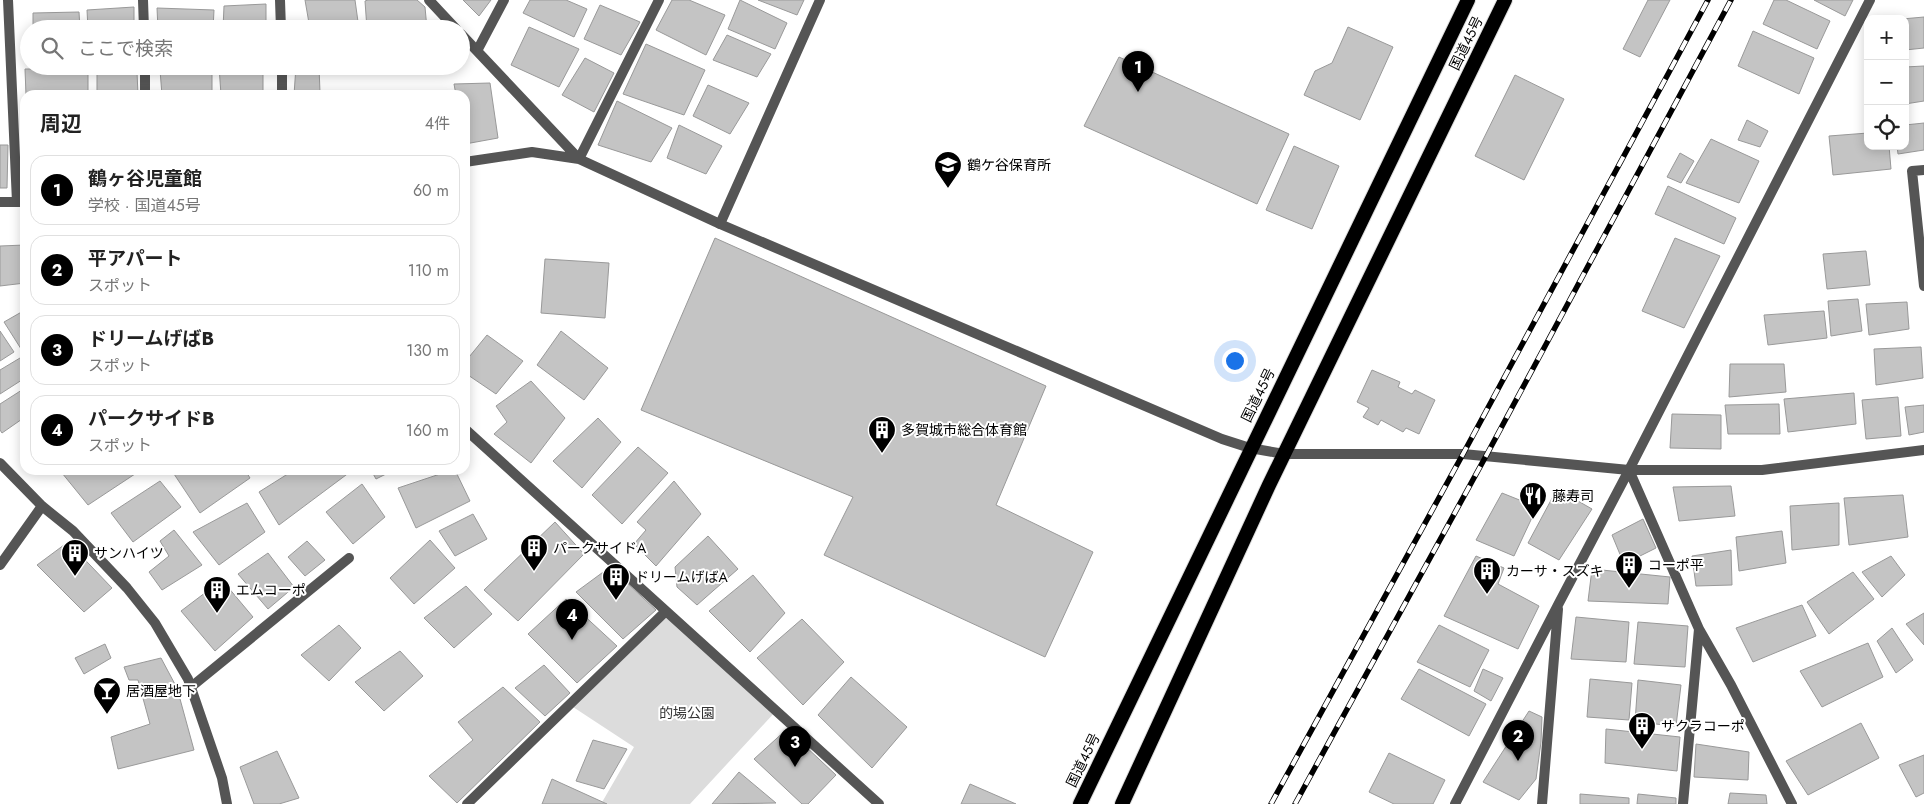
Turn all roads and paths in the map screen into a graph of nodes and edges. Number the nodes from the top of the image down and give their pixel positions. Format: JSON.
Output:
{"nodes":[{"id":1,"x":8,"y":0,"type":"edge"},
{"id":2,"x":143,"y":0,"type":"edge"},
{"id":3,"x":280,"y":0,"type":"edge"},
{"id":4,"x":429,"y":0,"type":"edge"},
{"id":5,"x":504,"y":0,"type":"edge"},
{"id":6,"x":659,"y":0,"type":"edge"},
{"id":7,"x":820,"y":0,"type":"edge"},
{"id":8,"x":1468,"y":0,"type":"edge"},
{"id":9,"x":1505,"y":0,"type":"edge"},
{"id":10,"x":1870,"y":0,"type":"edge"},
{"id":11,"x":144,"y":20,"type":"edge"},
{"id":12,"x":281,"y":20,"type":"edge"},
{"id":13,"x":448,"y":20,"type":"edge"},
{"id":14,"x":470,"y":44,"type":"edge"},
{"id":15,"x":477,"y":51,"type":"junction"},
{"id":16,"x":144,"y":75,"type":"edge"},
{"id":17,"x":282,"y":75,"type":"edge"},
{"id":18,"x":145,"y":90,"type":"edge"},
{"id":19,"x":282,"y":90,"type":"edge"},
{"id":20,"x":579,"y":160,"type":"junction"},
{"id":21,"x":470,"y":161,"type":"edge"},
{"id":22,"x":1924,"y":170,"type":"edge"},
{"id":23,"x":20,"y":186,"type":"edge"},
{"id":24,"x":0,"y":202,"type":"edge"},
{"id":25,"x":20,"y":202,"type":"edge"},
{"id":26,"x":720,"y":224,"type":"junction"},
{"id":27,"x":1924,"y":286,"type":"edge"},
{"id":28,"x":470,"y":434,"type":"edge"},
{"id":29,"x":1250,"y":448,"type":"junction"},
{"id":30,"x":1924,"y":450,"type":"edge"},
{"id":31,"x":1284,"y":454,"type":"junction"},
{"id":32,"x":0,"y":463,"type":"edge"},
{"id":33,"x":1630,"y":470,"type":"junction"},
{"id":34,"x":42,"y":506,"type":"junction"},
{"id":35,"x":349,"y":558,"type":"dead end"},
{"id":36,"x":0,"y":564,"type":"edge"},
{"id":37,"x":1559,"y":602,"type":"junction"},
{"id":38,"x":666,"y":611,"type":"junction"},
{"id":39,"x":1699,"y":629,"type":"junction"},
{"id":40,"x":190,"y":687,"type":"junction"},
{"id":41,"x":227,"y":804,"type":"edge"},
{"id":42,"x":467,"y":804,"type":"edge"},
{"id":43,"x":879,"y":804,"type":"edge"},
{"id":44,"x":1080,"y":804,"type":"edge"},
{"id":45,"x":1122,"y":804,"type":"edge"},
{"id":46,"x":1455,"y":804,"type":"edge"},
{"id":47,"x":1542,"y":804,"type":"edge"},
{"id":48,"x":1683,"y":804,"type":"edge"},
{"id":49,"x":1792,"y":804,"type":"edge"}],
"edges":[{"from":1,"to":23,"type":"street"},
{"from":2,"to":11,"type":"street"},
{"from":3,"to":12,"type":"street"},
{"from":4,"to":13,"type":"street"},
{"from":5,"to":15,"type":"street"},
{"from":6,"to":20,"type":"street"},
{"from":7,"to":26,"type":"street"},
{"from":8,"to":29,"type":"highway","name":"国道45号"},
{"from":9,"to":31,"type":"highway","name":"国道45号"},
{"from":10,"to":33,"type":"street"},
{"from":14,"to":15,"type":"street"},
{"from":15,"to":20,"type":"street"},
{"from":16,"to":18,"type":"street"},
{"from":17,"to":19,"type":"street"},
{"from":20,"to":21,"type":"street"},
{"from":20,"to":26,"type":"street"},
{"from":22,"to":27,"type":"street"},
{"from":24,"to":25,"type":"street"},
{"from":26,"to":29,"type":"street"},
{"from":28,"to":38,"type":"street"},
{"from":29,"to":31,"type":"street"},
{"from":29,"to":44,"type":"highway","name":"国道45号"},
{"from":30,"to":33,"type":"street"},
{"from":31,"to":33,"type":"street"},
{"from":31,"to":45,"type":"highway","name":"国道45号"},
{"from":32,"to":34,"type":"street"},
{"from":33,"to":37,"type":"street"},
{"from":33,"to":39,"type":"street"},
{"from":34,"to":36,"type":"street"},
{"from":34,"to":40,"type":"street"},
{"from":35,"to":40,"type":"street"},
{"from":37,"to":46,"type":"street"},
{"from":37,"to":47,"type":"street"},
{"from":38,"to":42,"type":"street"},
{"from":38,"to":43,"type":"street"},
{"from":39,"to":48,"type":"street"},
{"from":39,"to":49,"type":"street"},
{"from":40,"to":41,"type":"street"}]}
